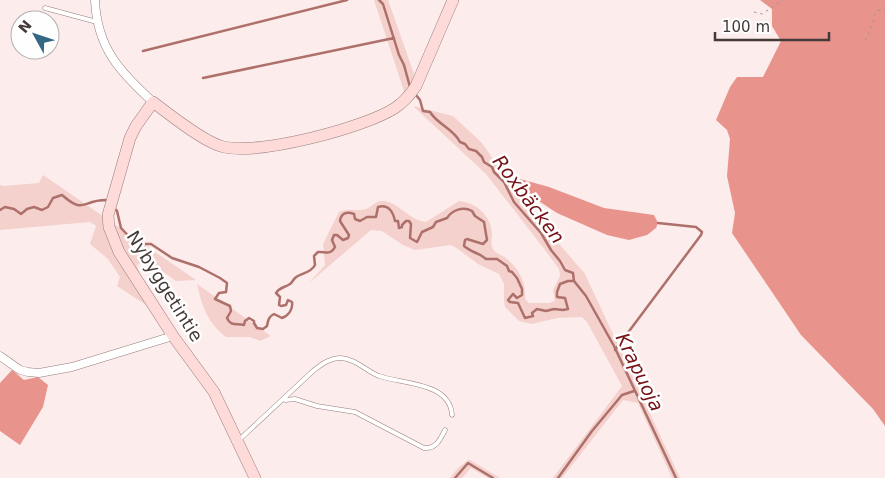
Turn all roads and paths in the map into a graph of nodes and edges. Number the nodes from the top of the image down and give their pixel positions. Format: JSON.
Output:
{"nodes":[{"id":1,"x":95,"y":0,"type":"edge"},
{"id":2,"x":453,"y":0,"type":"edge"},
{"id":3,"x":783,"y":0,"type":"edge"},
{"id":4,"x":45,"y":8,"type":"dead end"},
{"id":5,"x":885,"y":9,"type":"edge"},
{"id":6,"x":754,"y":12,"type":"dead end"},
{"id":7,"x":99,"y":23,"type":"junction"},
{"id":8,"x":865,"y":40,"type":"dead end"},
{"id":9,"x":154,"y":102,"type":"junction"},
{"id":10,"x":173,"y":336,"type":"junction"},
{"id":11,"x":0,"y":356,"type":"edge"},
{"id":12,"x":280,"y":402,"type":"junction"},
{"id":13,"x":452,"y":415,"type":"dead end"},
{"id":14,"x":445,"y":430,"type":"dead end"},
{"id":15,"x":238,"y":441,"type":"junction"},
{"id":16,"x":256,"y":478,"type":"edge"}],
"edges":[{"from":1,"to":7,"type":"street"},
{"from":2,"to":9,"type":"street"},
{"from":3,"to":6,"type":"path"},
{"from":4,"to":7,"type":"lane"},
{"from":5,"to":8,"type":"path"},
{"from":7,"to":9,"type":"street"},
{"from":9,"to":10,"type":"street","name":"Nybyggetintie"},
{"from":10,"to":11,"type":"street"},
{"from":10,"to":15,"type":"street","name":"Nybyggetintie"},
{"from":12,"to":13,"type":"lane"},
{"from":12,"to":14,"type":"lane"},
{"from":12,"to":15,"type":"lane"},
{"from":15,"to":16,"type":"street","name":"Nybyggetintie"}]}
